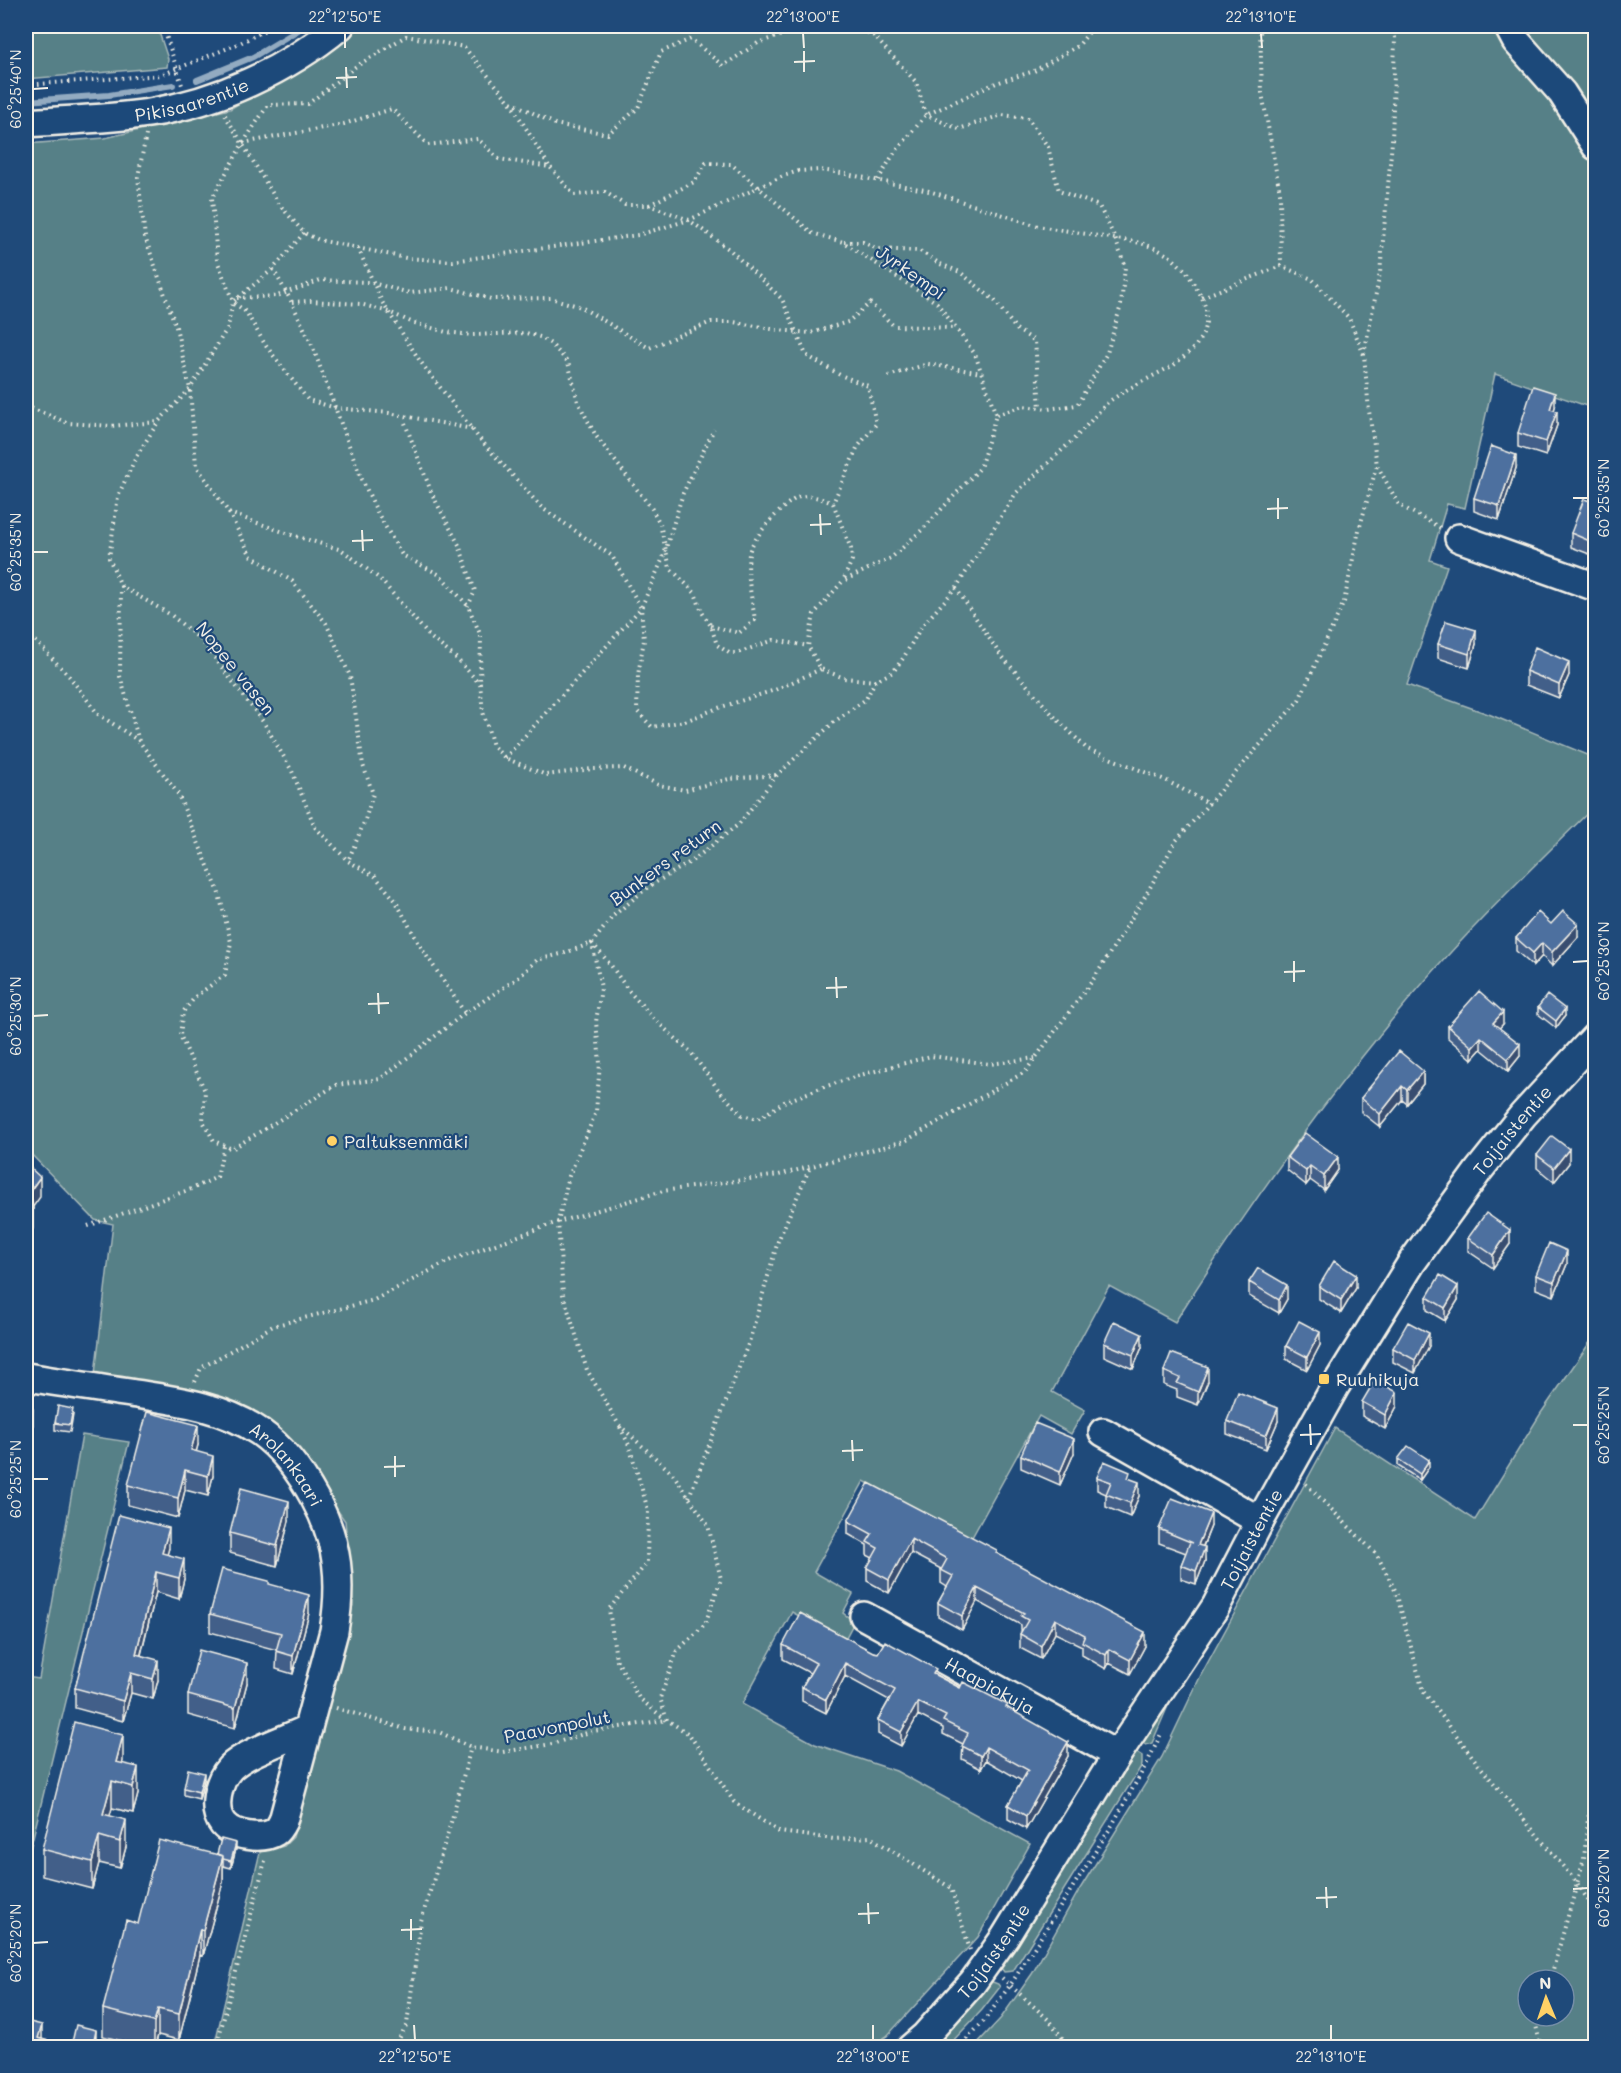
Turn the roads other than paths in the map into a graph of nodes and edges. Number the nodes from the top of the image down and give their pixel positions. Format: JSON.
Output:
{"nodes":[{"id":1,"x":340,"y":26,"type":"edge"},
{"id":2,"x":1508,"y":26,"type":"edge"},
{"id":3,"x":26,"y":123,"type":"edge"},
{"id":4,"x":1596,"y":146,"type":"edge"},
{"id":5,"x":1459,"y":538,"type":"road end"},
{"id":6,"x":1596,"y":587,"type":"edge"},
{"id":7,"x":1596,"y":1036,"type":"edge"},
{"id":8,"x":26,"y":1377,"type":"edge"},
{"id":9,"x":1103,"y":1432,"type":"dead end"},
{"id":10,"x":1260,"y":1521,"type":"junction"},
{"id":11,"x":864,"y":1616,"type":"dead end"},
{"id":12,"x":308,"y":1729,"type":"junction"},
{"id":13,"x":1117,"y":1755,"type":"junction"},
{"id":14,"x":911,"y":2048,"type":"edge"}],
"edges":[{"from":1,"to":3,"type":"street","name":"Pikisaarentie"},
{"from":2,"to":4,"type":"street"},
{"from":5,"to":6,"type":"street"},
{"from":7,"to":10,"type":"street","name":"Toijaistentie"},
{"from":8,"to":12,"type":"street","name":"Arolankaari"},
{"from":9,"to":10,"type":"street"},
{"from":10,"to":13,"type":"street","name":"Toijaistentie"},
{"from":11,"to":13,"type":"street","name":"Haapiokuja"},
{"from":12,"to":12,"type":"street","name":"Arolankaari"},
{"from":13,"to":14,"type":"street","name":"Toijaistentie"}]}
